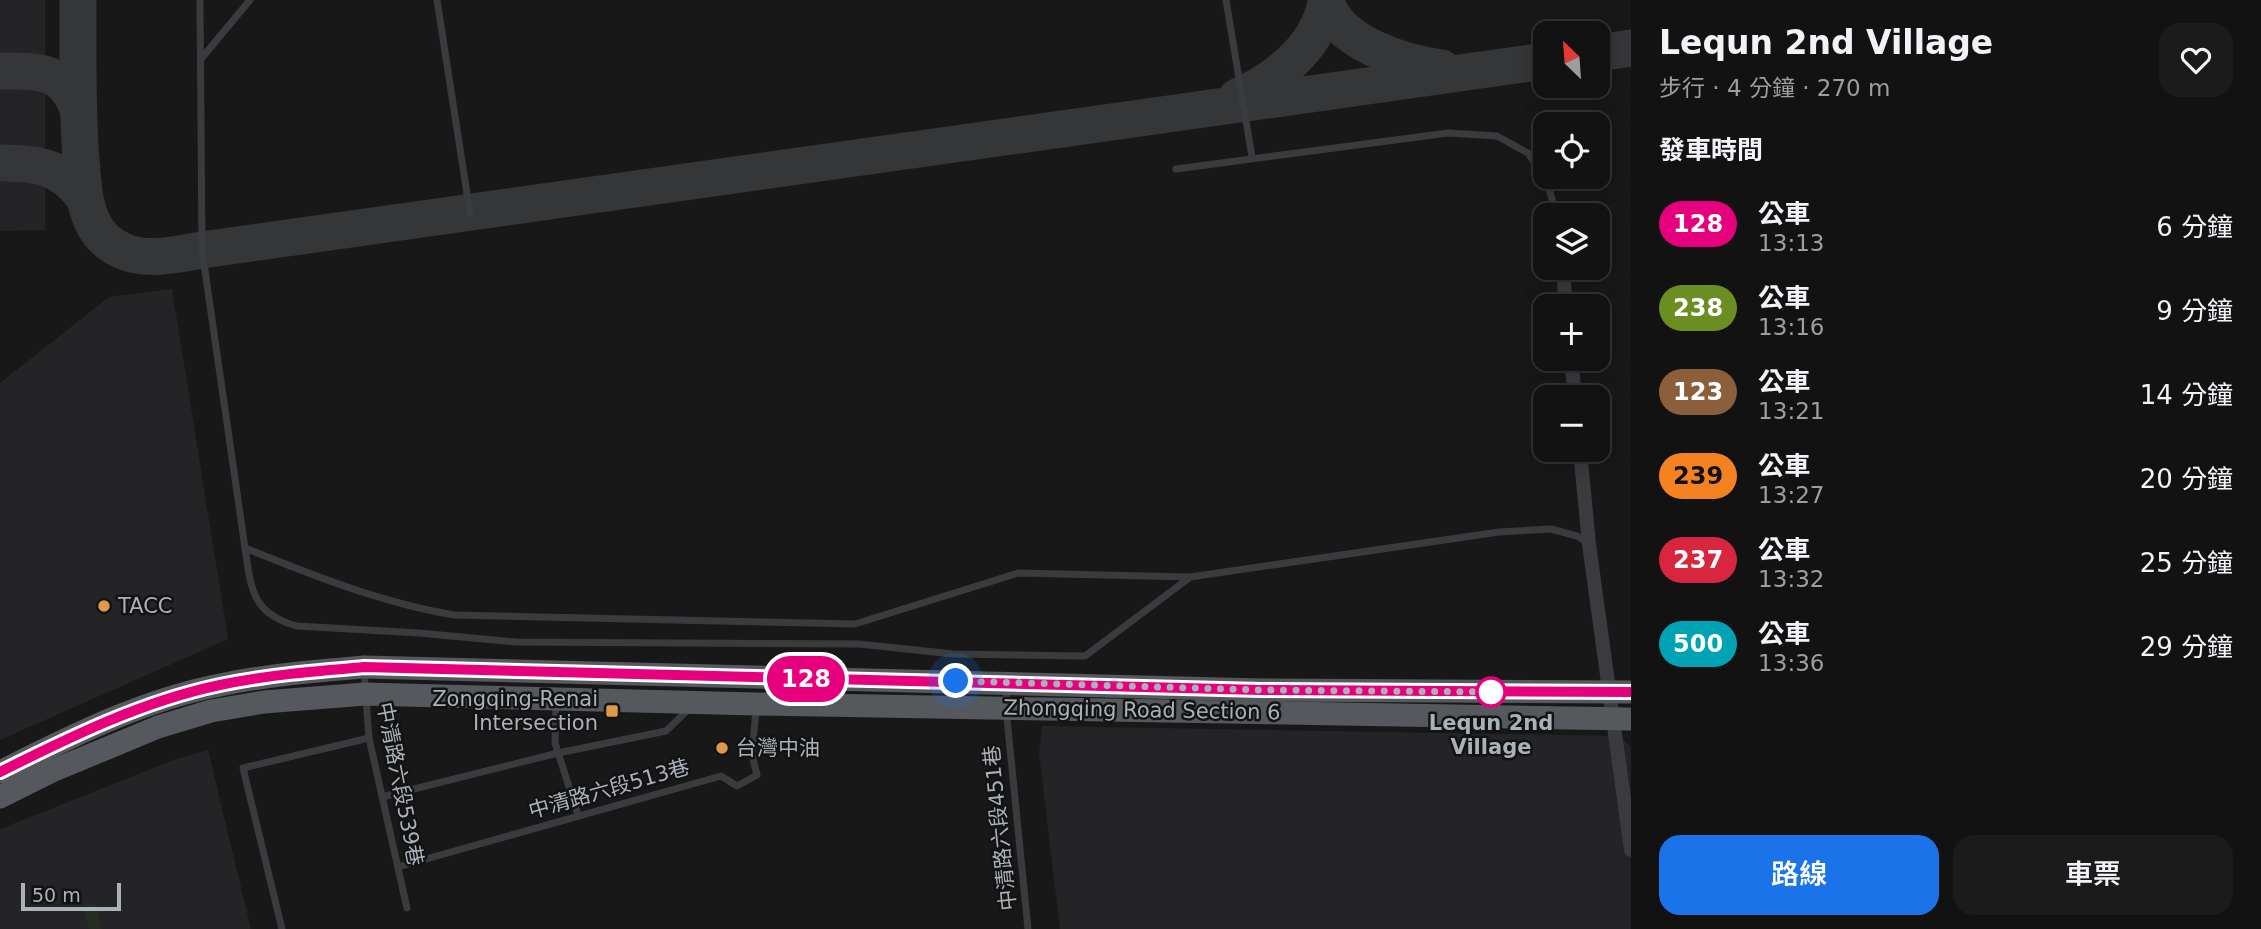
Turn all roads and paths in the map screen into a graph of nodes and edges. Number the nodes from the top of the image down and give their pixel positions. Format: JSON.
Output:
{"nodes":[{"id":1,"x":200,"y":0,"type":"edge"},
{"id":2,"x":250,"y":0,"type":"edge"},
{"id":3,"x":437,"y":0,"type":"edge"},
{"id":4,"x":1226,"y":0,"type":"edge"},
{"id":5,"x":200,"y":60,"type":"junction"},
{"id":6,"x":1252,"y":157,"type":"junction"},
{"id":7,"x":1176,"y":169,"type":"dead end"},
{"id":8,"x":1553,"y":203,"type":"edge"},
{"id":9,"x":470,"y":213,"type":"dead end"},
{"id":10,"x":1563,"y":280,"type":"edge"},
{"id":11,"x":1564,"y":285,"type":"joint"},
{"id":12,"x":1565,"y":294,"type":"edge"},
{"id":13,"x":1581,"y":462,"type":"edge"},
{"id":14,"x":1589,"y":544,"type":"junction"},
{"id":15,"x":244,"y":548,"type":"junction"},
{"id":16,"x":1190,"y":577,"type":"junction"},
{"id":17,"x":364,"y":667,"type":"junction"},
{"id":18,"x":1007,"y":682,"type":"junction"},
{"id":19,"x":1620,"y":692,"type":"edge"},
{"id":20,"x":365,"y":694,"type":"junction"},
{"id":21,"x":556,"y":698,"type":"junction"},
{"id":22,"x":697,"y":702,"type":"junction"},
{"id":23,"x":756,"y":704,"type":"junction"},
{"id":24,"x":1006,"y":708,"type":"junction"},
{"id":25,"x":1622,"y":719,"type":"edge"},
{"id":26,"x":369,"y":738,"type":"junction"},
{"id":27,"x":558,"y":753,"type":"junction"},
{"id":28,"x":0,"y":772,"type":"edge"},
{"id":29,"x":0,"y":797,"type":"edge"},
{"id":30,"x":382,"y":797,"type":"junction"},
{"id":31,"x":578,"y":815,"type":"junction"},
{"id":32,"x":1631,"y":850,"type":"edge"},
{"id":33,"x":398,"y":867,"type":"junction"},
{"id":34,"x":407,"y":908,"type":"dead end"},
{"id":35,"x":282,"y":929,"type":"edge"},
{"id":36,"x":1028,"y":929,"type":"edge"}],
"edges":[{"from":1,"to":5,"type":"lane"},
{"from":2,"to":5,"type":"lane"},
{"from":3,"to":9,"type":"lane"},
{"from":4,"to":6,"type":"lane"},
{"from":5,"to":15,"type":"lane"},
{"from":6,"to":7,"type":"lane"},
{"from":6,"to":8,"type":"lane"},
{"from":10,"to":11,"type":"lane"},
{"from":11,"to":12,"type":"street"},
{"from":13,"to":14,"type":"street"},
{"from":14,"to":16,"type":"lane"},
{"from":14,"to":19,"type":"street"},
{"from":15,"to":16,"type":"lane"},
{"from":15,"to":16,"type":"lane"},
{"from":17,"to":18,"type":"main road","name":"Zhongqing Road Section 6"},
{"from":17,"to":20,"type":"lane","name":"中清路六段539巷"},
{"from":17,"to":28,"type":"main road","name":"Zhongqing Road Section 6"},
{"from":18,"to":19,"type":"main road","name":"Zhongqing Road Section 6"},
{"from":18,"to":24,"type":"lane","name":"中清路六段451巷"},
{"from":19,"to":25,"type":"street"},
{"from":20,"to":21,"type":"main road","name":"Zhongqing Road Section 6"},
{"from":20,"to":26,"type":"lane","name":"中清路六段539巷"},
{"from":20,"to":29,"type":"main road","name":"Zhongqing Road Section 6"},
{"from":21,"to":22,"type":"main road","name":"Zhongqing Road Section 6"},
{"from":21,"to":27,"type":"lane"},
{"from":22,"to":23,"type":"main road","name":"Zhongqing Road Section 6"},
{"from":22,"to":27,"type":"lane","name":"中清路六段513巷"},
{"from":23,"to":24,"type":"main road","name":"Zhongqing Road Section 6"},
{"from":23,"to":31,"type":"lane","name":"中清路六段513巷"},
{"from":24,"to":25,"type":"main road","name":"Zhongqing Road Section 6"},
{"from":24,"to":36,"type":"lane","name":"中清路六段451巷"},
{"from":25,"to":32,"type":"street"},
{"from":26,"to":30,"type":"lane","name":"中清路六段539巷"},
{"from":26,"to":35,"type":"lane"},
{"from":27,"to":30,"type":"lane","name":"中清路六段513巷"},
{"from":27,"to":31,"type":"lane"},
{"from":30,"to":33,"type":"lane","name":"中清路六段539巷"},
{"from":31,"to":33,"type":"lane","name":"中清路六段513巷"},
{"from":33,"to":34,"type":"lane","name":"中清路六段539巷"}]}
